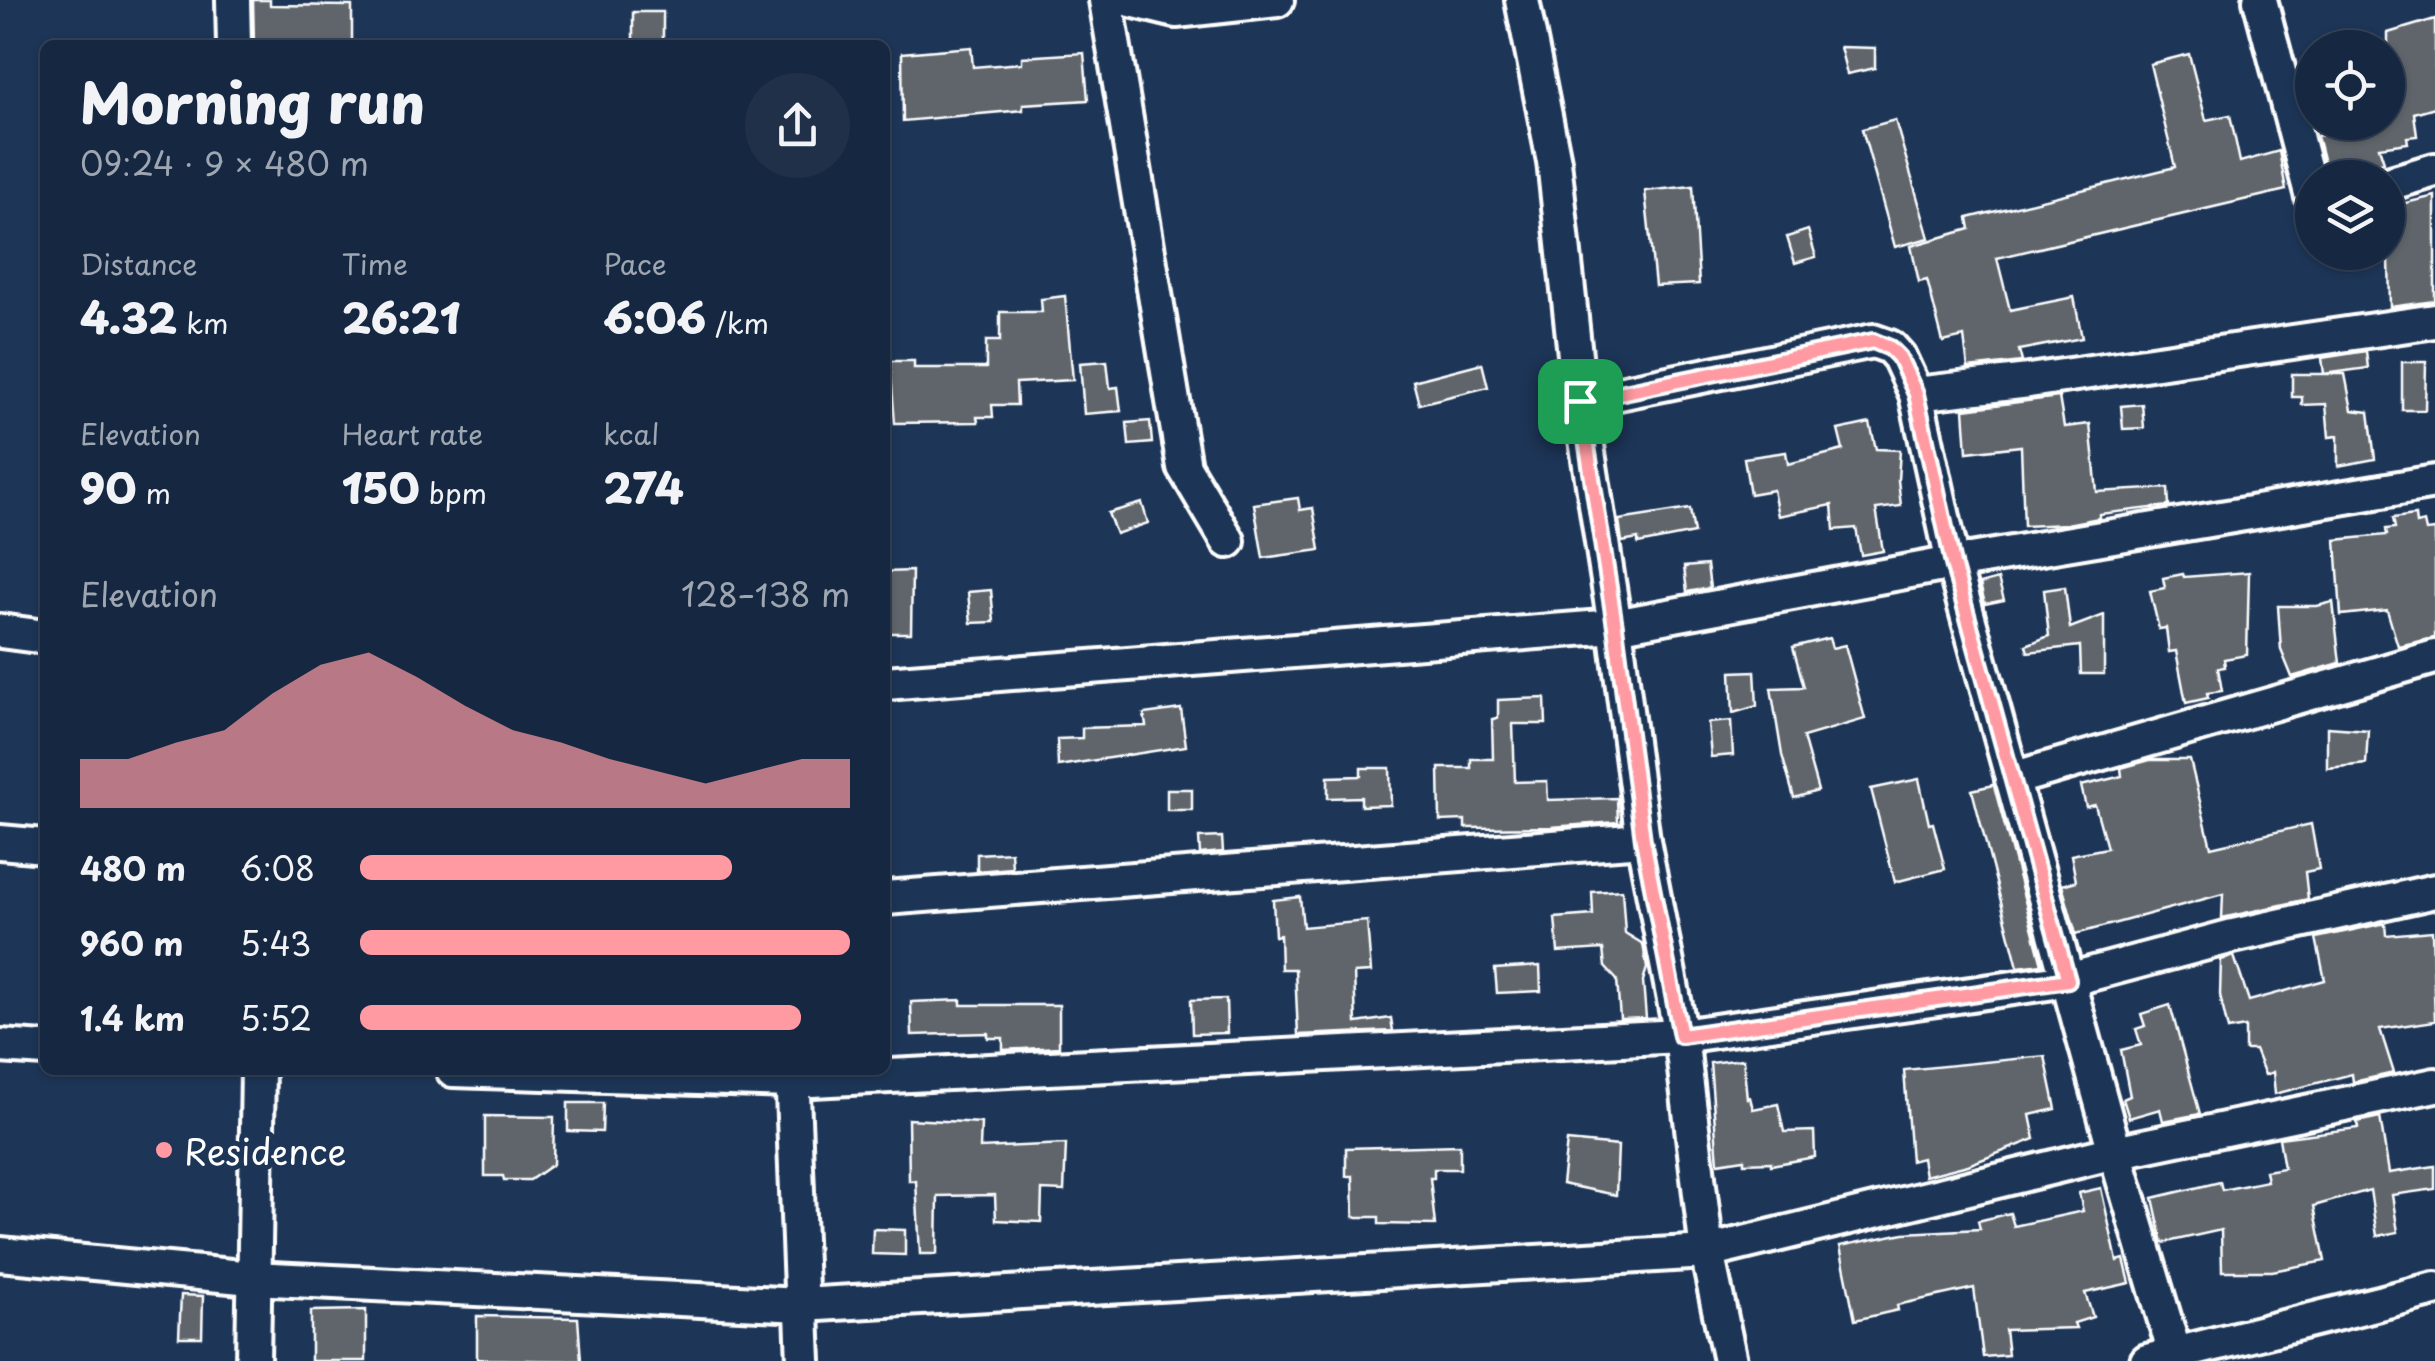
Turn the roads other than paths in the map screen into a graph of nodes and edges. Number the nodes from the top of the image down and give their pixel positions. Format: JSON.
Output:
{"nodes":[{"id":1,"x":233,"y":0,"type":"edge"},
{"id":2,"x":1106,"y":0,"type":"edge"},
{"id":3,"x":1132,"y":0,"type":"edge"},
{"id":4,"x":1277,"y":0,"type":"edge"},
{"id":5,"x":1522,"y":0,"type":"edge"},
{"id":6,"x":2266,"y":2,"type":"edge"},
{"id":7,"x":234,"y":40,"type":"edge"},
{"id":8,"x":2303,"y":160,"type":"edge"},
{"id":9,"x":2435,"y":170,"type":"edge"},
{"id":10,"x":2405,"y":179,"type":"edge"},
{"id":11,"x":2435,"y":320,"type":"edge"},
{"id":12,"x":1916,"y":394,"type":"junction"},
{"id":13,"x":1580,"y":401,"type":"junction"},
{"id":14,"x":2435,"y":482,"type":"edge"},
{"id":15,"x":1228,"y":541,"type":"dead end"},
{"id":16,"x":1953,"y":564,"type":"junction"},
{"id":17,"x":1615,"y":626,"type":"junction"},
{"id":18,"x":0,"y":631,"type":"edge"},
{"id":19,"x":40,"y":636,"type":"edge"},
{"id":20,"x":2435,"y":657,"type":"edge"},
{"id":21,"x":890,"y":684,"type":"edge"},
{"id":22,"x":2012,"y":778,"type":"junction"},
{"id":23,"x":1643,"y":840,"type":"junction"},
{"id":24,"x":0,"y":842,"type":"edge"},
{"id":25,"x":40,"y":846,"type":"edge"},
{"id":26,"x":2435,"y":892,"type":"edge"},
{"id":27,"x":890,"y":898,"type":"edge"},
{"id":28,"x":2068,"y":980,"type":"junction"},
{"id":29,"x":1681,"y":1036,"type":"junction"},
{"id":30,"x":0,"y":1046,"type":"edge"},
{"id":31,"x":40,"y":1049,"type":"edge"},
{"id":32,"x":890,"y":1072,"type":"edge"},
{"id":33,"x":258,"y":1075,"type":"edge"},
{"id":34,"x":736,"y":1075,"type":"edge"},
{"id":35,"x":792,"y":1076,"type":"edge"},
{"id":36,"x":2435,"y":1085,"type":"edge"},
{"id":37,"x":2115,"y":1152,"type":"junction"},
{"id":38,"x":1708,"y":1252,"type":"junction"},
{"id":39,"x":0,"y":1254,"type":"edge"},
{"id":40,"x":252,"y":1278,"type":"junction"},
{"id":41,"x":2435,"y":1289,"type":"edge"},
{"id":42,"x":801,"y":1306,"type":"junction"},
{"id":43,"x":2166,"y":1359,"type":"edge"},
{"id":44,"x":253,"y":1361,"type":"edge"},
{"id":45,"x":804,"y":1361,"type":"edge"},
{"id":46,"x":1730,"y":1361,"type":"edge"}],
"edges":[{"from":1,"to":7,"type":"street"},
{"from":2,"to":15,"type":"street"},
{"from":3,"to":4,"type":"street"},
{"from":5,"to":13,"type":"street"},
{"from":6,"to":8,"type":"street"},
{"from":9,"to":10,"type":"street"},
{"from":11,"to":12,"type":"street"},
{"from":12,"to":13,"type":"street"},
{"from":12,"to":16,"type":"street"},
{"from":13,"to":17,"type":"street"},
{"from":14,"to":16,"type":"street"},
{"from":16,"to":17,"type":"street"},
{"from":16,"to":22,"type":"street"},
{"from":17,"to":21,"type":"street"},
{"from":17,"to":23,"type":"street"},
{"from":18,"to":19,"type":"street"},
{"from":20,"to":22,"type":"street"},
{"from":22,"to":28,"type":"street"},
{"from":23,"to":27,"type":"street"},
{"from":23,"to":29,"type":"street"},
{"from":24,"to":25,"type":"street"},
{"from":26,"to":28,"type":"street"},
{"from":28,"to":29,"type":"street"},
{"from":28,"to":37,"type":"street"},
{"from":29,"to":32,"type":"street"},
{"from":29,"to":38,"type":"street"},
{"from":30,"to":31,"type":"street"},
{"from":33,"to":40,"type":"street"},
{"from":34,"to":35,"type":"street"},
{"from":35,"to":42,"type":"street"},
{"from":36,"to":37,"type":"street"},
{"from":37,"to":38,"type":"street"},
{"from":37,"to":43,"type":"street"},
{"from":38,"to":42,"type":"street"},
{"from":38,"to":46,"type":"street"},
{"from":39,"to":40,"type":"street"},
{"from":40,"to":42,"type":"street"},
{"from":40,"to":44,"type":"street"},
{"from":41,"to":43,"type":"street"},
{"from":42,"to":45,"type":"street"}]}
